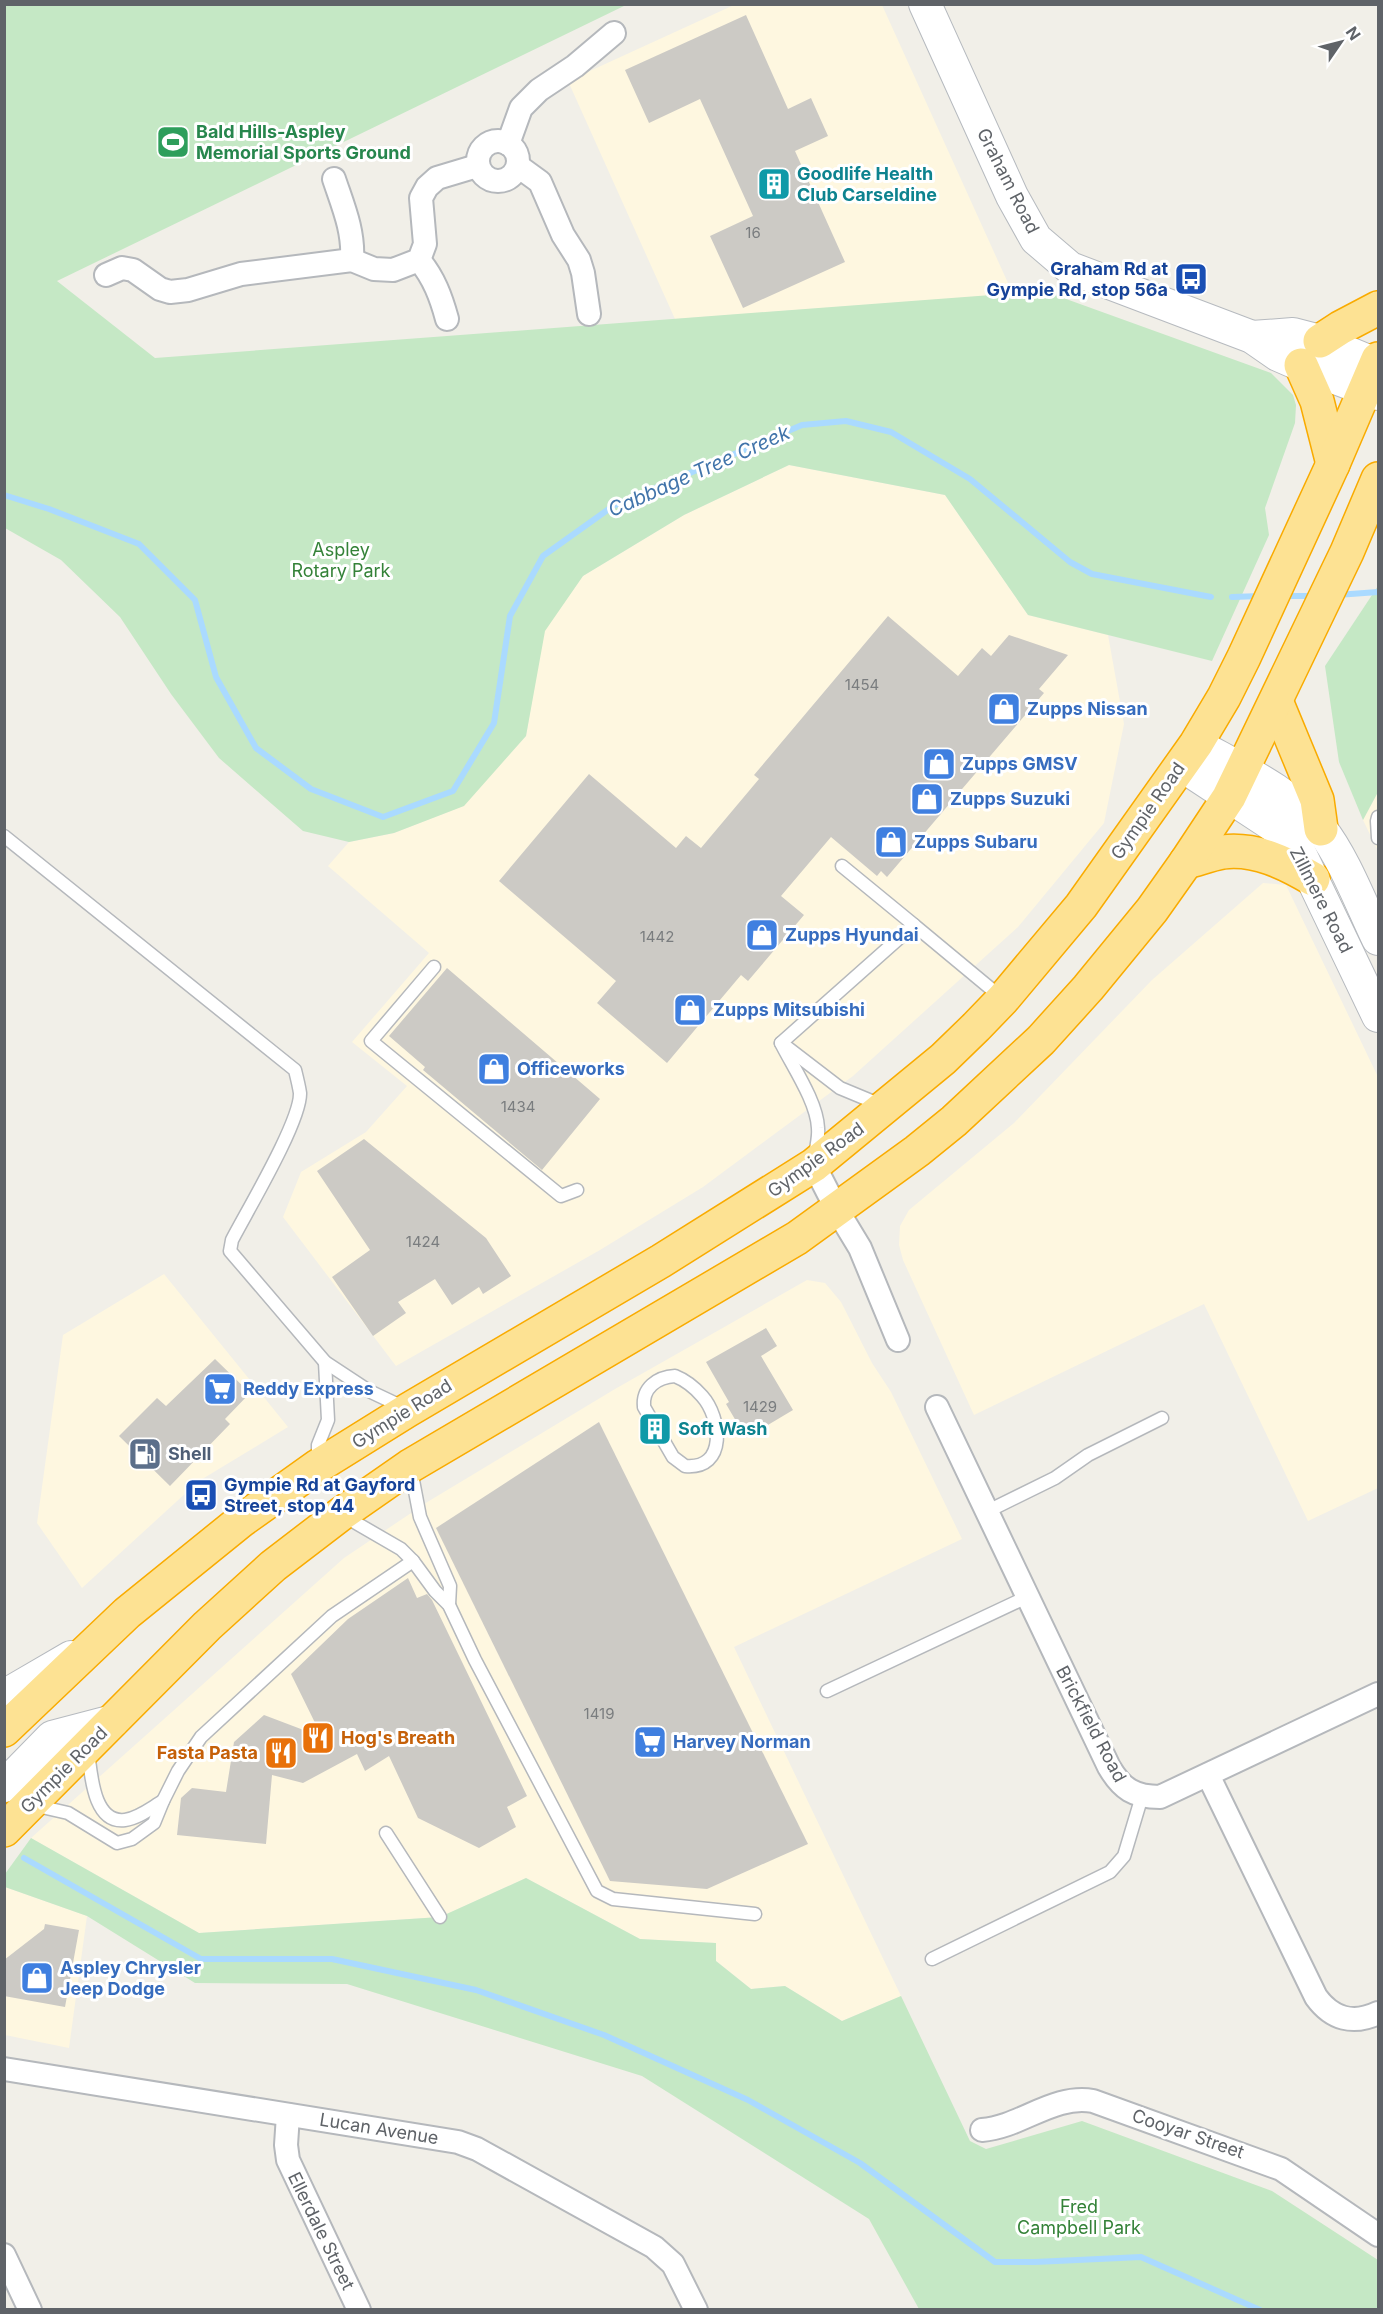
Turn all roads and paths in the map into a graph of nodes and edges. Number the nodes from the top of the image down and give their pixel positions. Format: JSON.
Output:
{"nodes":[{"id":1,"x":925,"y":4,"type":"edge"},
{"id":2,"x":614,"y":33,"type":"dead end"},
{"id":3,"x":508,"y":144,"type":"junction"},
{"id":4,"x":477,"y":166,"type":"junction"},
{"id":5,"x":518,"y":166,"type":"junction"},
{"id":6,"x":334,"y":179,"type":"dead end"},
{"id":7,"x":352,"y":260,"type":"junction"},
{"id":8,"x":419,"y":260,"type":"junction"},
{"id":9,"x":106,"y":275,"type":"dead end"},
{"id":10,"x":1378,"y":308,"type":"edge"},
{"id":11,"x":589,"y":314,"type":"dead end"},
{"id":12,"x":447,"y":319,"type":"dead end"},
{"id":13,"x":1310,"y":353,"type":"junction"},
{"id":14,"x":1376,"y":374,"type":"edge"},
{"id":15,"x":1333,"y":464,"type":"junction"},
{"id":16,"x":1378,"y":479,"type":"edge"},
{"id":17,"x":1276,"y":701,"type":"junction"},
{"id":18,"x":1188,"y":755,"type":"junction"},
{"id":19,"x":1236,"y":784,"type":"junction"},
{"id":20,"x":1378,"y":817,"type":"edge"},
{"id":21,"x":1321,"y":829,"type":"junction"},
{"id":22,"x":4,"y":836,"type":"edge"},
{"id":23,"x":1378,"y":838,"type":"edge"},
{"id":24,"x":1186,"y":862,"type":"junction"},
{"id":25,"x":842,"y":866,"type":"dead end"},
{"id":26,"x":1313,"y":879,"type":"junction"},
{"id":27,"x":914,"y":925,"type":"junction"},
{"id":28,"x":1378,"y":939,"type":"edge"},
{"id":29,"x":434,"y":967,"type":"dead end"},
{"id":30,"x":1003,"y":999,"type":"junction"},
{"id":31,"x":1378,"y":1016,"type":"edge"},
{"id":32,"x":781,"y":1043,"type":"junction"},
{"id":33,"x":887,"y":1107,"type":"junction"},
{"id":34,"x":814,"y":1166,"type":"junction"},
{"id":35,"x":577,"y":1190,"type":"dead end"},
{"id":36,"x":837,"y":1210,"type":"junction"},
{"id":37,"x":898,"y":1340,"type":"dead end"},
{"id":38,"x":325,"y":1362,"type":"junction"},
{"id":39,"x":703,"y":1397,"type":"joint"},
{"id":40,"x":937,"y":1407,"type":"dead end"},
{"id":41,"x":408,"y":1410,"type":"junction"},
{"id":42,"x":1162,"y":1418,"type":"dead end"},
{"id":43,"x":318,"y":1466,"type":"junction"},
{"id":44,"x":410,"y":1466,"type":"junction"},
{"id":45,"x":986,"y":1512,"type":"junction"},
{"id":46,"x":341,"y":1514,"type":"junction"},
{"id":47,"x":413,"y":1561,"type":"junction"},
{"id":48,"x":1027,"y":1597,"type":"junction"},
{"id":49,"x":449,"y":1605,"type":"junction"},
{"id":50,"x":87,"y":1649,"type":"junction"},
{"id":51,"x":827,"y":1691,"type":"dead end"},
{"id":52,"x":1378,"y":1694,"type":"edge"},
{"id":53,"x":4,"y":1696,"type":"edge"},
{"id":54,"x":113,"y":1721,"type":"junction"},
{"id":55,"x":4,"y":1730,"type":"edge"},
{"id":56,"x":87,"y":1745,"type":"junction"},
{"id":57,"x":1208,"y":1775,"type":"junction"},
{"id":58,"x":18,"y":1795,"type":"edge"},
{"id":59,"x":1142,"y":1796,"type":"junction"},
{"id":60,"x":163,"y":1801,"type":"junction"},
{"id":61,"x":4,"y":1830,"type":"edge"},
{"id":62,"x":386,"y":1833,"type":"dead end"},
{"id":63,"x":755,"y":1914,"type":"dead end"},
{"id":64,"x":440,"y":1917,"type":"dead end"},
{"id":65,"x":932,"y":1959,"type":"dead end"},
{"id":66,"x":1378,"y":2013,"type":"edge"},
{"id":67,"x":4,"y":2069,"type":"edge"},
{"id":68,"x":288,"y":2115,"type":"junction"},
{"id":69,"x":982,"y":2130,"type":"dead end"},
{"id":70,"x":1378,"y":2235,"type":"edge"},
{"id":71,"x":7,"y":2265,"type":"edge"},
{"id":72,"x":30,"y":2310,"type":"edge"},
{"id":73,"x":359,"y":2310,"type":"edge"},
{"id":74,"x":696,"y":2310,"type":"edge"}],
"edges":[{"from":1,"to":13,"type":"main road","name":"Graham Road"},
{"from":2,"to":3,"type":"street"},
{"from":3,"to":4,"type":"street"},
{"from":3,"to":5,"type":"street"},
{"from":4,"to":5,"type":"street"},
{"from":4,"to":8,"type":"street"},
{"from":5,"to":11,"type":"street"},
{"from":6,"to":7,"type":"street"},
{"from":7,"to":8,"type":"street"},
{"from":7,"to":9,"type":"street"},
{"from":8,"to":12,"type":"street"},
{"from":10,"to":13,"type":"highway"},
{"from":13,"to":14,"type":"main road","name":"Graham Road"},
{"from":13,"to":15,"type":"highway"},
{"from":14,"to":15,"type":"highway","name":"Gympie Road"},
{"from":15,"to":18,"type":"highway","name":"Gympie Road"},
{"from":16,"to":17,"type":"highway","name":"Gympie Road"},
{"from":17,"to":19,"type":"highway","name":"Gympie Road"},
{"from":17,"to":21,"type":"highway"},
{"from":18,"to":19,"type":"main road","name":"Zillmere Road"},
{"from":18,"to":30,"type":"highway","name":"Gympie Road"},
{"from":19,"to":21,"type":"main road","name":"Zillmere Road"},
{"from":19,"to":24,"type":"highway","name":"Gympie Road"},
{"from":19,"to":26,"type":"main road","name":"Zillmere Road"},
{"from":20,"to":23,"type":"lane"},
{"from":21,"to":28,"type":"main road","name":"Zillmere Road"},
{"from":22,"to":38,"type":"lane"},
{"from":24,"to":26,"type":"highway"},
{"from":24,"to":36,"type":"highway","name":"Gympie Road"},
{"from":25,"to":27,"type":"lane"},
{"from":26,"to":31,"type":"main road","name":"Zillmere Road"},
{"from":27,"to":30,"type":"lane"},
{"from":27,"to":32,"type":"lane"},
{"from":29,"to":35,"type":"lane"},
{"from":30,"to":33,"type":"highway","name":"Gympie Road"},
{"from":32,"to":33,"type":"lane"},
{"from":32,"to":34,"type":"lane"},
{"from":33,"to":34,"type":"highway","name":"Gympie Road"},
{"from":34,"to":36,"type":"street"},
{"from":34,"to":41,"type":"highway","name":"Gympie Road"},
{"from":36,"to":37,"type":"street"},
{"from":36,"to":44,"type":"highway","name":"Gympie Road"},
{"from":38,"to":41,"type":"lane"},
{"from":38,"to":43,"type":"lane"},
{"from":39,"to":39,"type":"lane"},
{"from":40,"to":45,"type":"street","name":"Brickfield Road"},
{"from":41,"to":43,"type":"highway","name":"Gympie Road"},
{"from":42,"to":45,"type":"lane"},
{"from":43,"to":50,"type":"highway","name":"Gympie Road"},
{"from":44,"to":46,"type":"highway","name":"Gympie Road"},
{"from":44,"to":49,"type":"lane"},
{"from":45,"to":48,"type":"street","name":"Brickfield Road"},
{"from":46,"to":47,"type":"lane"},
{"from":46,"to":54,"type":"highway","name":"Gympie Road"},
{"from":47,"to":49,"type":"lane"},
{"from":47,"to":60,"type":"lane"},
{"from":48,"to":51,"type":"lane"},
{"from":48,"to":59,"type":"street","name":"Brickfield Road"},
{"from":49,"to":63,"type":"lane"},
{"from":50,"to":53,"type":"main road"},
{"from":50,"to":55,"type":"highway","name":"Gympie Road"},
{"from":52,"to":57,"type":"street","name":"Brickfield Road"},
{"from":54,"to":56,"type":"highway","name":"Gympie Road"},
{"from":54,"to":58,"type":"main road"},
{"from":56,"to":58,"type":"highway","name":"Gympie Road"},
{"from":56,"to":60,"type":"lane"},
{"from":57,"to":59,"type":"street","name":"Brickfield Road"},
{"from":57,"to":66,"type":"street"},
{"from":58,"to":60,"type":"lane"},
{"from":58,"to":61,"type":"highway","name":"Gympie Road"},
{"from":59,"to":65,"type":"lane"},
{"from":62,"to":64,"type":"lane"},
{"from":67,"to":68,"type":"street","name":"Lucan Avenue"},
{"from":68,"to":73,"type":"street","name":"Ellerdale Street"},
{"from":68,"to":74,"type":"street","name":"Lucan Avenue"},
{"from":69,"to":70,"type":"street","name":"Cooyar Street"},
{"from":71,"to":72,"type":"street"}]}
